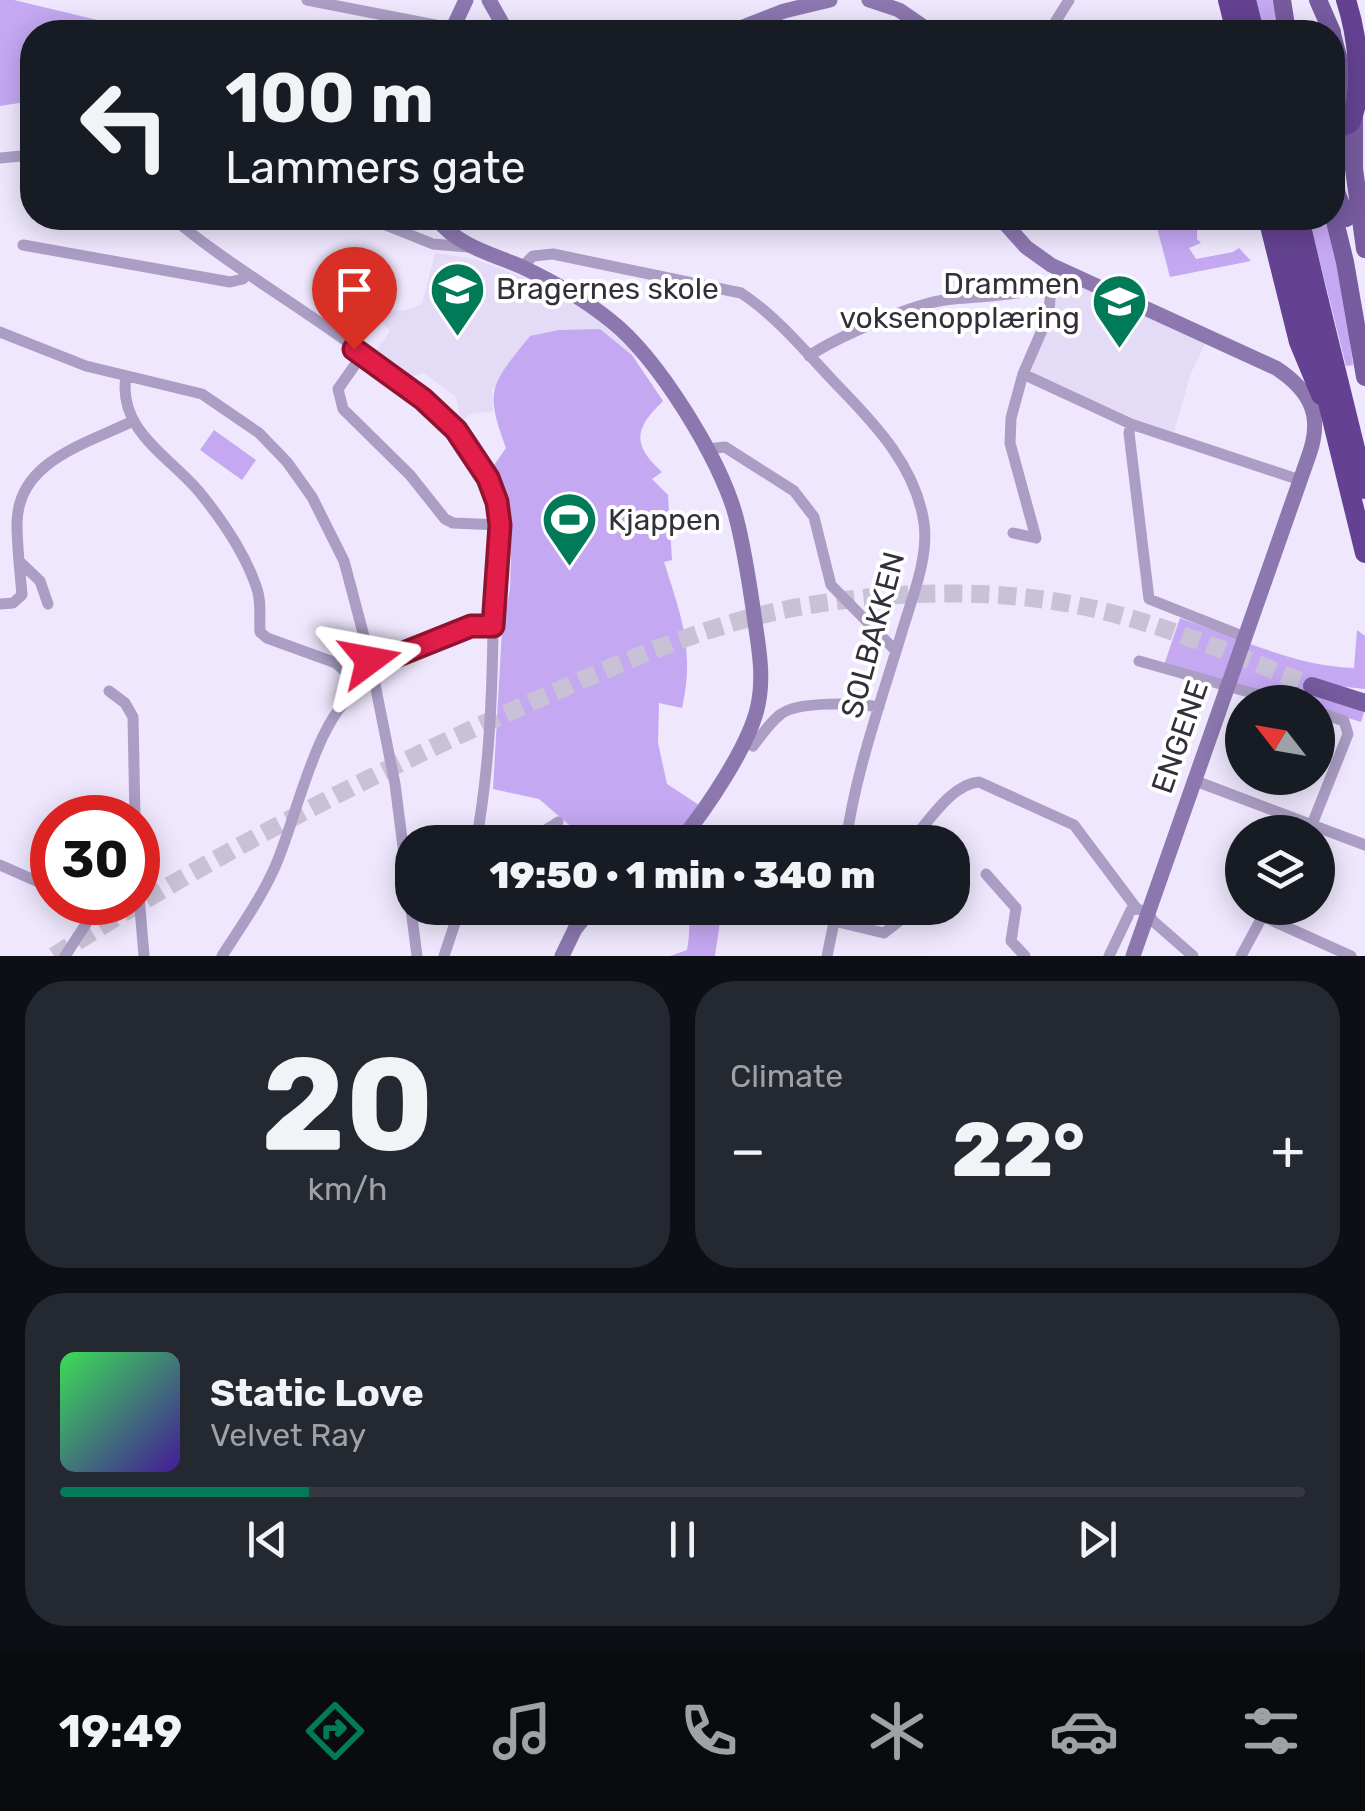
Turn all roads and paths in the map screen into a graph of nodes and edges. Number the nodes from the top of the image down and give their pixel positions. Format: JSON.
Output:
{"nodes":[{"id":1,"x":307,"y":0,"type":"edge"},
{"id":2,"x":480,"y":0,"type":"edge"},
{"id":3,"x":830,"y":0,"type":"edge"},
{"id":4,"x":869,"y":0,"type":"edge"},
{"id":5,"x":1346,"y":0,"type":"edge"},
{"id":6,"x":414,"y":20,"type":"edge"},
{"id":7,"x":464,"y":20,"type":"edge"},
{"id":8,"x":761,"y":20,"type":"edge"},
{"id":9,"x":914,"y":20,"type":"edge"},
{"id":10,"x":1345,"y":83,"type":"edge"},
{"id":11,"x":1354,"y":117,"type":"junction"},
{"id":12,"x":1345,"y":126,"type":"edge"},
{"id":13,"x":1345,"y":218,"type":"edge"},
{"id":14,"x":188,"y":230,"type":"edge"},
{"id":15,"x":398,"y":230,"type":"edge"},
{"id":16,"x":446,"y":230,"type":"edge"},
{"id":17,"x":1011,"y":230,"type":"edge"},
{"id":18,"x":1271,"y":230,"type":"edge"},
{"id":19,"x":1287,"y":230,"type":"edge"},
{"id":20,"x":1301,"y":230,"type":"edge"},
{"id":21,"x":1336,"y":230,"type":"edge"},
{"id":22,"x":23,"y":246,"type":"dead end"},
{"id":23,"x":469,"y":247,"type":"junction"},
{"id":24,"x":1365,"y":249,"type":"edge"},
{"id":25,"x":522,"y":267,"type":"junction"},
{"id":26,"x":246,"y":275,"type":"junction"},
{"id":27,"x":1055,"y":276,"type":"junction"},
{"id":28,"x":1365,"y":291,"type":"edge"},
{"id":29,"x":1365,"y":301,"type":"edge"},
{"id":30,"x":1312,"y":303,"type":"junction"},
{"id":31,"x":0,"y":332,"type":"edge"},
{"id":32,"x":1360,"y":344,"type":"junction"},
{"id":33,"x":362,"y":354,"type":"junction"},
{"id":34,"x":809,"y":356,"type":"junction"},
{"id":35,"x":1023,"y":374,"type":"junction"},
{"id":36,"x":126,"y":376,"type":"junction"},
{"id":37,"x":1365,"y":378,"type":"edge"},
{"id":38,"x":133,"y":421,"type":"junction"},
{"id":39,"x":1131,"y":424,"type":"junction"},
{"id":40,"x":706,"y":449,"type":"junction"},
{"id":41,"x":1365,"y":476,"type":"edge"},
{"id":42,"x":1300,"y":480,"type":"junction"},
{"id":43,"x":1365,"y":489,"type":"edge"},
{"id":44,"x":500,"y":525,"type":"junction"},
{"id":45,"x":1014,"y":533,"type":"dead end"},
{"id":46,"x":1365,"y":553,"type":"edge"},
{"id":47,"x":20,"y":562,"type":"junction"},
{"id":48,"x":0,"y":604,"type":"edge"},
{"id":49,"x":48,"y":604,"type":"dead end"},
{"id":50,"x":493,"y":626,"type":"junction"},
{"id":51,"x":1245,"y":637,"type":"junction"},
{"id":52,"x":896,"y":651,"type":"junction"},
{"id":53,"x":1139,"y":661,"type":"dead end"},
{"id":54,"x":371,"y":666,"type":"junction"},
{"id":55,"x":368,"y":685,"type":"junction"},
{"id":56,"x":1225,"y":685,"type":"edge"},
{"id":57,"x":1227,"y":685,"type":"edge"},
{"id":58,"x":109,"y":691,"type":"dead end"},
{"id":59,"x":1225,"y":692,"type":"edge"},
{"id":60,"x":1365,"y":693,"type":"edge"},
{"id":61,"x":1365,"y":702,"type":"edge"},
{"id":62,"x":879,"y":707,"type":"junction"},
{"id":63,"x":1335,"y":717,"type":"edge"},
{"id":64,"x":744,"y":741,"type":"junction"},
{"id":65,"x":1335,"y":768,"type":"edge"},
{"id":66,"x":1193,"y":780,"type":"junction"},
{"id":67,"x":136,"y":795,"type":"edge"},
{"id":68,"x":1278,"y":815,"type":"edge"},
{"id":69,"x":558,"y":822,"type":"dead end"},
{"id":70,"x":479,"y":825,"type":"edge"},
{"id":71,"x":553,"y":825,"type":"edge"},
{"id":72,"x":693,"y":825,"type":"edge"},
{"id":73,"x":850,"y":825,"type":"edge"},
{"id":74,"x":926,"y":825,"type":"edge"},
{"id":75,"x":1335,"y":836,"type":"edge"},
{"id":76,"x":1365,"y":845,"type":"edge"},
{"id":77,"x":0,"y":865,"type":"edge"},
{"id":78,"x":986,"y":874,"type":"dead end"},
{"id":79,"x":30,"y":878,"type":"edge"},
{"id":80,"x":1143,"y":910,"type":"junction"},
{"id":81,"x":80,"y":925,"type":"edge"},
{"id":82,"x":141,"y":925,"type":"edge"},
{"id":83,"x":454,"y":925,"type":"edge"},
{"id":84,"x":578,"y":925,"type":"edge"},
{"id":85,"x":833,"y":925,"type":"edge"},
{"id":86,"x":851,"y":925,"type":"edge"},
{"id":87,"x":894,"y":925,"type":"edge"},
{"id":88,"x":1257,"y":925,"type":"edge"},
{"id":89,"x":1289,"y":925,"type":"edge"},
{"id":90,"x":65,"y":956,"type":"edge"},
{"id":91,"x":144,"y":956,"type":"edge"},
{"id":92,"x":222,"y":956,"type":"edge"},
{"id":93,"x":418,"y":956,"type":"edge"},
{"id":94,"x":444,"y":956,"type":"edge"},
{"id":95,"x":562,"y":956,"type":"edge"},
{"id":96,"x":827,"y":956,"type":"edge"},
{"id":97,"x":1025,"y":956,"type":"edge"},
{"id":98,"x":1108,"y":956,"type":"edge"},
{"id":99,"x":1133,"y":956,"type":"edge"},
{"id":100,"x":1193,"y":956,"type":"edge"},
{"id":101,"x":1241,"y":956,"type":"edge"},
{"id":102,"x":1350,"y":956,"type":"edge"}],
"edges":[{"from":1,"to":6,"type":"street"},
{"from":2,"to":7,"type":"main road"},
{"from":3,"to":8,"type":"main road"},
{"from":4,"to":9,"type":"main road"},
{"from":5,"to":11,"type":"highway"},
{"from":10,"to":11,"type":"main road"},
{"from":11,"to":12,"type":"highway"},
{"from":11,"to":24,"type":"main road"},
{"from":13,"to":28,"type":"main road"},
{"from":14,"to":26,"type":"street"},
{"from":15,"to":23,"type":"street"},
{"from":16,"to":23,"type":"main road"},
{"from":17,"to":27,"type":"main road","name":"ENGENE"},
{"from":18,"to":41,"type":"highway"},
{"from":19,"to":30,"type":"highway"},
{"from":20,"to":30,"type":"highway"},
{"from":21,"to":32,"type":"main road"},
{"from":22,"to":26,"type":"street"},
{"from":23,"to":25,"type":"main road"},
{"from":25,"to":34,"type":"street","name":"SOLBAKKEN"},
{"from":25,"to":40,"type":"main road"},
{"from":26,"to":33,"type":"street"},
{"from":27,"to":34,"type":"street"},
{"from":27,"to":35,"type":"street"},
{"from":27,"to":42,"type":"main road","name":"ENGENE"},
{"from":29,"to":32,"type":"main road"},
{"from":30,"to":43,"type":"highway","bridge":true},
{"from":30,"to":46,"type":"highway","bridge":true},
{"from":31,"to":36,"type":"street"},
{"from":32,"to":37,"type":"main road"},
{"from":33,"to":44,"type":"street"},
{"from":33,"to":44,"type":"street"},
{"from":34,"to":52,"type":"street","name":"SOLBAKKEN"},
{"from":35,"to":39,"type":"street"},
{"from":35,"to":45,"type":"street"},
{"from":36,"to":38,"type":"street"},
{"from":36,"to":54,"type":"street"},
{"from":38,"to":47,"type":"street"},
{"from":38,"to":55,"type":"street"},
{"from":39,"to":42,"type":"street"},
{"from":39,"to":51,"type":"street"},
{"from":40,"to":52,"type":"street"},
{"from":40,"to":64,"type":"main road"},
{"from":42,"to":51,"type":"main road","name":"ENGENE"},
{"from":44,"to":50,"type":"street"},
{"from":47,"to":48,"type":"street"},
{"from":47,"to":49,"type":"street"},
{"from":50,"to":54,"type":"street"},
{"from":50,"to":70,"type":"street"},
{"from":51,"to":57,"type":"main road","name":"ENGENE"},
{"from":52,"to":62,"type":"street","name":"SOLBAKKEN"},
{"from":53,"to":56,"type":"street"},
{"from":54,"to":55,"type":"street"},
{"from":55,"to":92,"type":"street"},
{"from":55,"to":93,"type":"street"},
{"from":58,"to":67,"type":"street"},
{"from":59,"to":66,"type":"main road","name":"ENGENE"},
{"from":60,"to":61,"type":"main road"},
{"from":62,"to":64,"type":"street"},
{"from":62,"to":73,"type":"street","name":"SOLBAKKEN"},
{"from":63,"to":65,"type":"street"},
{"from":64,"to":72,"type":"main road"},
{"from":66,"to":68,"type":"street"},
{"from":66,"to":80,"type":"main road","name":"ENGENE"},
{"from":69,"to":71,"type":"street"},
{"from":74,"to":80,"type":"street"},
{"from":75,"to":76,"type":"street"},
{"from":77,"to":79,"type":"street"},
{"from":78,"to":97,"type":"street"},
{"from":80,"to":98,"type":"street"},
{"from":80,"to":99,"type":"main road","name":"ENGENE"},
{"from":80,"to":100,"type":"street"},
{"from":81,"to":90,"type":"street"},
{"from":82,"to":91,"type":"street"},
{"from":83,"to":94,"type":"street"},
{"from":84,"to":95,"type":"main road"},
{"from":85,"to":96,"type":"street"},
{"from":86,"to":87,"type":"street"},
{"from":88,"to":101,"type":"street"},
{"from":89,"to":102,"type":"street"}]}
